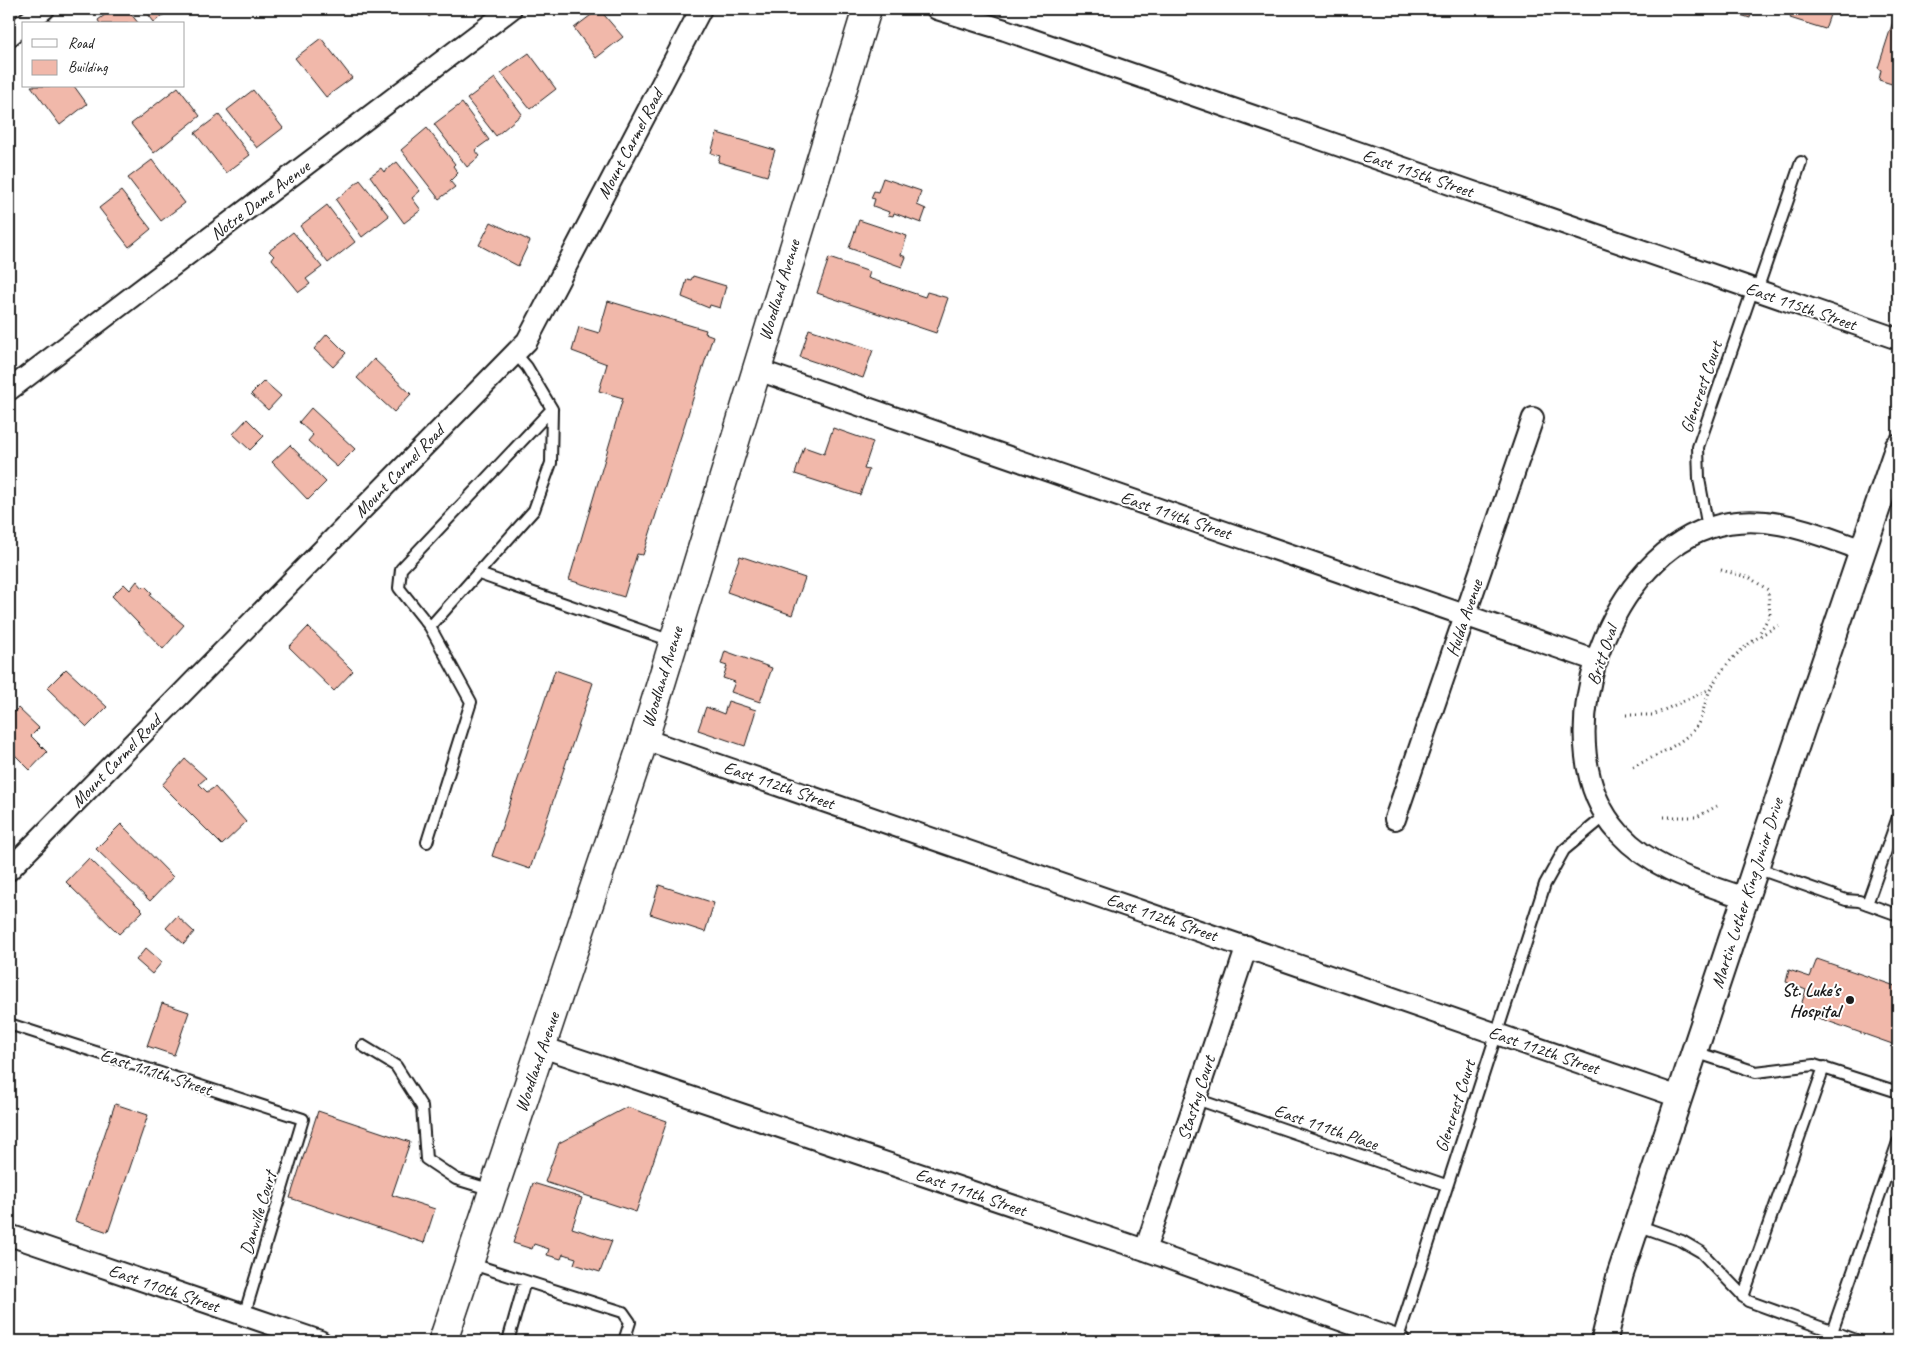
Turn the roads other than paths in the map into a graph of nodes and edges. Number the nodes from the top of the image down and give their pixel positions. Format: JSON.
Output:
{"nodes":[{"id":1,"x":44,"y":9,"type":"edge"},
{"id":2,"x":511,"y":9,"type":"edge"},
{"id":3,"x":701,"y":9,"type":"edge"},
{"id":4,"x":867,"y":9,"type":"edge"},
{"id":5,"x":937,"y":9,"type":"edge"},
{"id":6,"x":27,"y":22,"type":"edge"},
{"id":7,"x":22,"y":26,"type":"edge"},
{"id":8,"x":9,"y":36,"type":"edge"},
{"id":9,"x":1801,"y":162,"type":"dead end"},
{"id":10,"x":1755,"y":290,"type":"junction"},
{"id":11,"x":1898,"y":339,"type":"edge"},
{"id":12,"x":515,"y":353,"type":"junction"},
{"id":13,"x":755,"y":370,"type":"junction"},
{"id":14,"x":9,"y":390,"type":"edge"},
{"id":15,"x":552,"y":409,"type":"junction"},
{"id":16,"x":1533,"y":418,"type":"dead end"},
{"id":17,"x":1898,"y":447,"type":"edge"},
{"id":18,"x":1708,"y":528,"type":"junction"},
{"id":19,"x":1862,"y":550,"type":"junction"},
{"id":20,"x":480,"y":574,"type":"junction"},
{"id":21,"x":1464,"y":616,"type":"junction"},
{"id":22,"x":430,"y":627,"type":"junction"},
{"id":23,"x":673,"y":642,"type":"junction"},
{"id":24,"x":1597,"y":661,"type":"junction"},
{"id":25,"x":644,"y":739,"type":"junction"},
{"id":26,"x":1605,"y":816,"type":"junction"},
{"id":27,"x":1898,"y":817,"type":"edge"},
{"id":28,"x":1395,"y":819,"type":"dead end"},
{"id":29,"x":427,"y":842,"type":"dead end"},
{"id":30,"x":1755,"y":867,"type":"junction"},
{"id":31,"x":9,"y":870,"type":"edge"},
{"id":32,"x":1745,"y":898,"type":"junction"},
{"id":33,"x":1867,"y":904,"type":"junction"},
{"id":34,"x":1898,"y":916,"type":"edge"},
{"id":35,"x":1247,"y":946,"type":"junction"},
{"id":36,"x":9,"y":1024,"type":"edge"},
{"id":37,"x":1496,"y":1034,"type":"junction"},
{"id":38,"x":363,"y":1046,"type":"dead end"},
{"id":39,"x":542,"y":1048,"type":"junction"},
{"id":40,"x":1694,"y":1052,"type":"junction"},
{"id":41,"x":1824,"y":1067,"type":"junction"},
{"id":42,"x":1898,"y":1092,"type":"edge"},
{"id":43,"x":1679,"y":1097,"type":"junction"},
{"id":44,"x":1196,"y":1099,"type":"junction"},
{"id":45,"x":302,"y":1119,"type":"joint"},
{"id":46,"x":1898,"y":1142,"type":"edge"},
{"id":47,"x":1446,"y":1185,"type":"junction"},
{"id":48,"x":493,"y":1190,"type":"junction"},
{"id":49,"x":1637,"y":1225,"type":"junction"},
{"id":50,"x":9,"y":1235,"type":"edge"},
{"id":51,"x":1145,"y":1250,"type":"junction"},
{"id":52,"x":468,"y":1263,"type":"junction"},
{"id":53,"x":525,"y":1281,"type":"junction"},
{"id":54,"x":1743,"y":1297,"type":"junction"},
{"id":55,"x":244,"y":1316,"type":"junction"},
{"id":56,"x":1832,"y":1332,"type":"junction"},
{"id":57,"x":320,"y":1341,"type":"edge"},
{"id":58,"x":443,"y":1341,"type":"edge"},
{"id":59,"x":508,"y":1341,"type":"edge"},
{"id":60,"x":624,"y":1341,"type":"edge"},
{"id":61,"x":1398,"y":1341,"type":"edge"},
{"id":62,"x":1604,"y":1341,"type":"edge"},
{"id":63,"x":1859,"y":1341,"type":"edge"}],
"edges":[{"from":1,"to":6,"type":"street"},
{"from":2,"to":14,"type":"street","name":"Notre Dame Avenue"},
{"from":3,"to":12,"type":"street","name":"Mount Carmel Road"},
{"from":4,"to":13,"type":"main road","name":"Woodland Avenue"},
{"from":5,"to":10,"type":"street","name":"East 115th Street"},
{"from":7,"to":8,"type":"street"},
{"from":9,"to":10,"type":"lane","name":"Glencrest Court"},
{"from":10,"to":11,"type":"street","name":"East 115th Street"},
{"from":10,"to":18,"type":"lane","name":"Glencrest Court"},
{"from":12,"to":15,"type":"lane"},
{"from":12,"to":31,"type":"street","name":"Mount Carmel Road"},
{"from":13,"to":21,"type":"street","name":"East 114th Street"},
{"from":13,"to":23,"type":"main road","name":"Woodland Avenue"},
{"from":15,"to":20,"type":"lane"},
{"from":15,"to":22,"type":"lane"},
{"from":16,"to":21,"type":"street","name":"Hulda Avenue"},
{"from":17,"to":19,"type":"street","name":"Martin Luther King Junior Drive"},
{"from":18,"to":19,"type":"street","name":"Britt Oval"},
{"from":18,"to":24,"type":"street","name":"Britt Oval"},
{"from":19,"to":30,"type":"street","name":"Martin Luther King Junior Drive"},
{"from":20,"to":22,"type":"lane"},
{"from":20,"to":23,"type":"lane"},
{"from":21,"to":24,"type":"street","name":"East 114th Street"},
{"from":21,"to":28,"type":"street","name":"Hulda Avenue"},
{"from":22,"to":29,"type":"lane"},
{"from":23,"to":25,"type":"main road","name":"Woodland Avenue"},
{"from":24,"to":26,"type":"street","name":"Britt Oval"},
{"from":25,"to":35,"type":"street","name":"East 112th Street"},
{"from":25,"to":39,"type":"main road","name":"Woodland Avenue"},
{"from":26,"to":32,"type":"street","name":"Britt Oval"},
{"from":26,"to":37,"type":"lane","name":"Glencrest Court"},
{"from":27,"to":33,"type":"lane"},
{"from":30,"to":32,"type":"street","name":"Martin Luther King Junior Drive"},
{"from":30,"to":33,"type":"lane"},
{"from":32,"to":40,"type":"street","name":"Martin Luther King Junior Drive"},
{"from":33,"to":34,"type":"lane"},
{"from":35,"to":37,"type":"street","name":"East 112th Street"},
{"from":35,"to":44,"type":"street","name":"Stastny Court"},
{"from":36,"to":45,"type":"lane","name":"East 111th Street"},
{"from":37,"to":43,"type":"street","name":"East 112th Street"},
{"from":37,"to":47,"type":"lane","name":"Glencrest Court"},
{"from":38,"to":48,"type":"lane"},
{"from":39,"to":48,"type":"main road","name":"Woodland Avenue"},
{"from":39,"to":51,"type":"street","name":"East 111th Street"},
{"from":40,"to":41,"type":"lane"},
{"from":40,"to":43,"type":"street","name":"Martin Luther King Junior Drive"},
{"from":41,"to":42,"type":"lane"},
{"from":41,"to":54,"type":"lane"},
{"from":43,"to":49,"type":"street","name":"Martin Luther King Junior Drive"},
{"from":44,"to":47,"type":"lane","name":"East 111th Place"},
{"from":44,"to":51,"type":"street","name":"Stastny Court"},
{"from":45,"to":55,"type":"lane","name":"Danville Court"},
{"from":46,"to":56,"type":"lane"},
{"from":47,"to":61,"type":"lane","name":"Glencrest Court"},
{"from":48,"to":52,"type":"main road","name":"Woodland Avenue"},
{"from":49,"to":54,"type":"lane"},
{"from":49,"to":62,"type":"street","name":"Martin Luther King Junior Drive"},
{"from":50,"to":55,"type":"street","name":"East 110th Street"},
{"from":51,"to":61,"type":"street","name":"East 111th Street"},
{"from":52,"to":53,"type":"lane"},
{"from":52,"to":58,"type":"main road","name":"Woodland Avenue"},
{"from":53,"to":59,"type":"lane"},
{"from":53,"to":60,"type":"lane"},
{"from":54,"to":56,"type":"lane"},
{"from":55,"to":57,"type":"street","name":"East 110th Street"},
{"from":56,"to":63,"type":"lane"}]}
